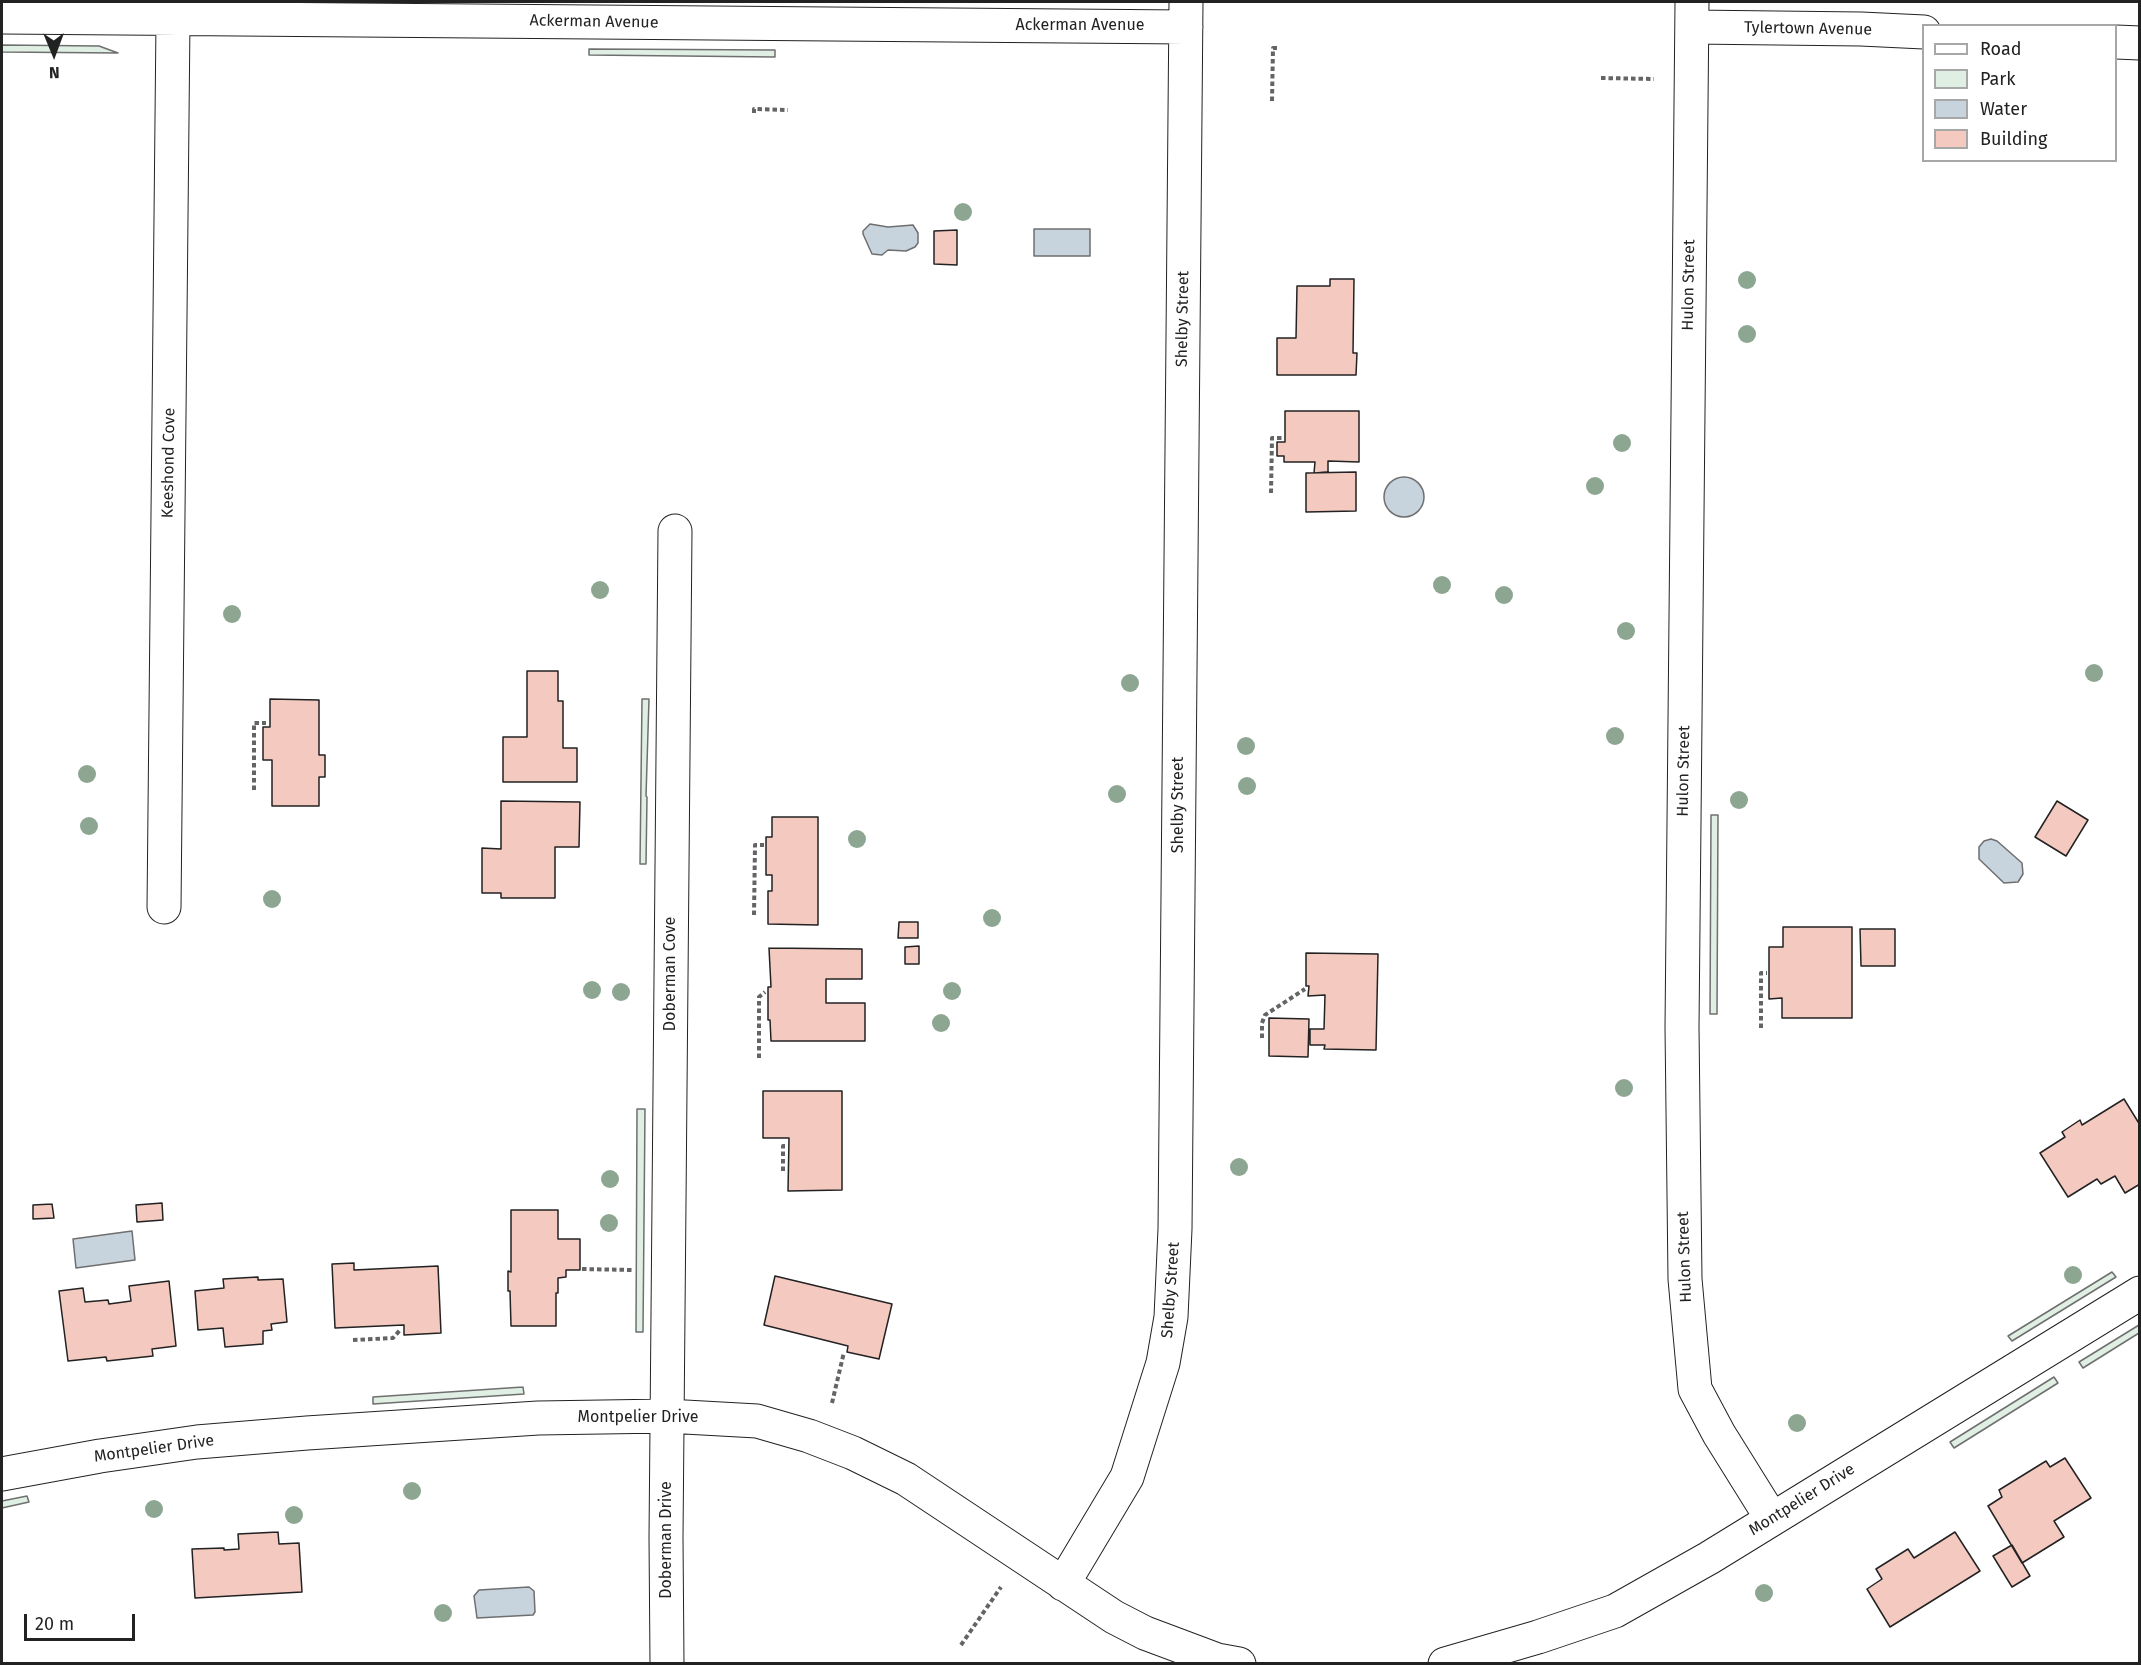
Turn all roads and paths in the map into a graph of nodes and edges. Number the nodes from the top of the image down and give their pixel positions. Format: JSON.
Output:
{"nodes":[{"id":1,"x":1186,"y":14,"type":"edge"},
{"id":2,"x":1692,"y":14,"type":"edge"},
{"id":3,"x":2,"y":17,"type":"edge"},
{"id":4,"x":173,"y":20,"type":"junction"},
{"id":5,"x":1922,"y":32,"type":"edge"},
{"id":6,"x":2117,"y":42,"type":"edge"},
{"id":7,"x":2139,"y":43,"type":"edge"},
{"id":8,"x":1277,"y":48,"type":"dead end"},
{"id":9,"x":1601,"y":78,"type":"dead end"},
{"id":10,"x":1654,"y":79,"type":"dead end"},
{"id":11,"x":1272,"y":101,"type":"dead end"},
{"id":12,"x":788,"y":110,"type":"dead end"},
{"id":13,"x":754,"y":113,"type":"dead end"},
{"id":14,"x":1282,"y":438,"type":"dead end"},
{"id":15,"x":1271,"y":492,"type":"dead end"},
{"id":16,"x":675,"y":531,"type":"dead end"},
{"id":17,"x":266,"y":723,"type":"dead end"},
{"id":18,"x":254,"y":790,"type":"dead end"},
{"id":19,"x":764,"y":845,"type":"dead end"},
{"id":20,"x":164,"y":907,"type":"dead end"},
{"id":21,"x":754,"y":915,"type":"dead end"},
{"id":22,"x":1767,"y":973,"type":"dead end"},
{"id":23,"x":1305,"y":989,"type":"dead end"},
{"id":24,"x":765,"y":992,"type":"dead end"},
{"id":25,"x":1761,"y":1028,"type":"dead end"},
{"id":26,"x":1262,"y":1038,"type":"dead end"},
{"id":27,"x":759,"y":1058,"type":"dead end"},
{"id":28,"x":787,"y":1146,"type":"dead end"},
{"id":29,"x":783,"y":1171,"type":"dead end"},
{"id":30,"x":582,"y":1269,"type":"dead end"},
{"id":31,"x":632,"y":1270,"type":"dead end"},
{"id":32,"x":2139,"y":1293,"type":"edge"},
{"id":33,"x":401,"y":1329,"type":"dead end"},
{"id":34,"x":352,"y":1340,"type":"dead end"},
{"id":35,"x":844,"y":1352,"type":"dead end"},
{"id":36,"x":832,"y":1403,"type":"dead end"},
{"id":37,"x":667,"y":1416,"type":"junction"},
{"id":38,"x":2,"y":1474,"type":"edge"},
{"id":39,"x":1772,"y":1519,"type":"junction"},
{"id":40,"x":1064,"y":1584,"type":"junction"},
{"id":41,"x":1001,"y":1587,"type":"dead end"},
{"id":42,"x":961,"y":1645,"type":"dead end"},
{"id":43,"x":1224,"y":1662,"type":"edge"},
{"id":44,"x":667,"y":1664,"type":"edge"},
{"id":45,"x":1445,"y":1664,"type":"edge"}],
"edges":[{"from":1,"to":4,"type":"street","name":"Ackerman Avenue"},
{"from":1,"to":40,"type":"street","name":"Shelby Street"},
{"from":2,"to":5,"type":"street","name":"Tylertown Avenue"},
{"from":2,"to":39,"type":"street","name":"Hulon Street"},
{"from":3,"to":4,"type":"street","name":"Ackerman Avenue"},
{"from":4,"to":20,"type":"street","name":"Keeshond Cove"},
{"from":6,"to":7,"type":"street"},
{"from":8,"to":11,"type":"path"},
{"from":9,"to":10,"type":"path"},
{"from":12,"to":13,"type":"path"},
{"from":14,"to":15,"type":"path"},
{"from":16,"to":37,"type":"street","name":"Doberman Cove"},
{"from":17,"to":18,"type":"path"},
{"from":19,"to":21,"type":"path"},
{"from":22,"to":25,"type":"path"},
{"from":23,"to":26,"type":"path"},
{"from":24,"to":27,"type":"path"},
{"from":28,"to":29,"type":"path"},
{"from":30,"to":31,"type":"path"},
{"from":32,"to":39,"type":"street","name":"Montpelier Drive"},
{"from":33,"to":34,"type":"path"},
{"from":35,"to":36,"type":"path"},
{"from":37,"to":38,"type":"street","name":"Montpelier Drive"},
{"from":37,"to":40,"type":"street","name":"Montpelier Drive"},
{"from":37,"to":44,"type":"street","name":"Doberman Drive"},
{"from":39,"to":45,"type":"street","name":"Montpelier Drive"},
{"from":40,"to":43,"type":"street","name":"Montpelier Drive"},
{"from":41,"to":42,"type":"path"}]}
